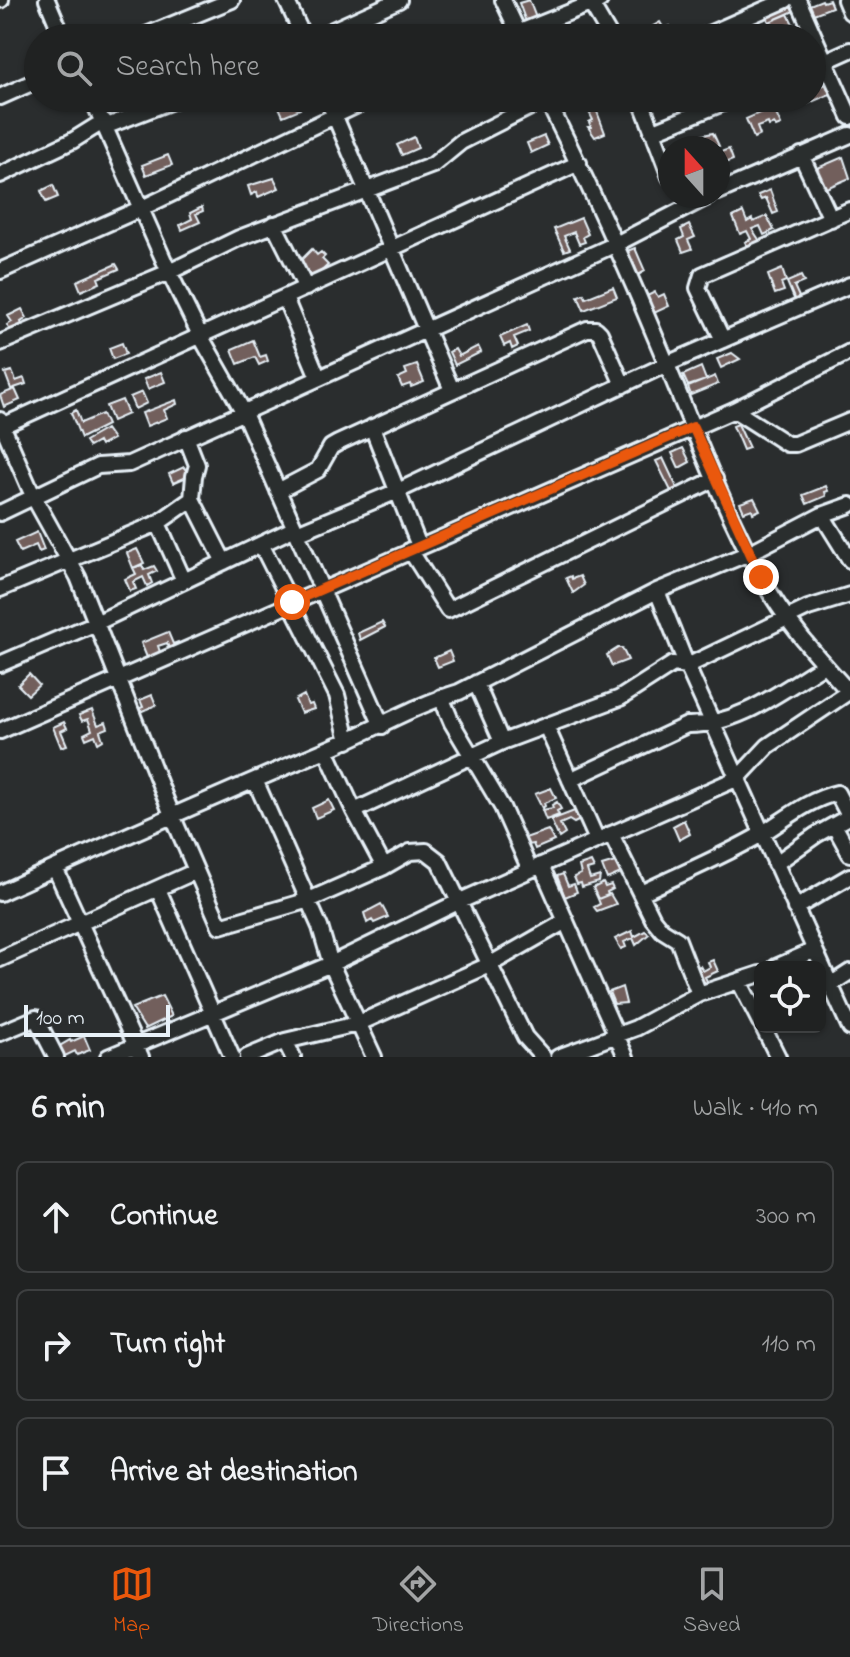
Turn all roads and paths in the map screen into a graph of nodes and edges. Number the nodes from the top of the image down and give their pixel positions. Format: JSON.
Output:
{"nodes":[{"id":1,"x":47,"y":0,"type":"edge"},
{"id":2,"x":232,"y":0,"type":"edge"},
{"id":3,"x":286,"y":0,"type":"edge"},
{"id":4,"x":399,"y":0,"type":"edge"},
{"id":5,"x":503,"y":0,"type":"edge"},
{"id":6,"x":786,"y":0,"type":"edge"},
{"id":7,"x":798,"y":0,"type":"edge"},
{"id":8,"x":845,"y":0,"type":"edge"},
{"id":9,"x":596,"y":2,"type":"edge"},
{"id":10,"x":382,"y":4,"type":"edge"},
{"id":11,"x":850,"y":12,"type":"edge"},
{"id":12,"x":57,"y":24,"type":"edge"},
{"id":13,"x":173,"y":24,"type":"edge"},
{"id":14,"x":297,"y":24,"type":"edge"},
{"id":15,"x":343,"y":24,"type":"edge"},
{"id":16,"x":511,"y":24,"type":"edge"},
{"id":17,"x":544,"y":24,"type":"edge"},
{"id":18,"x":605,"y":24,"type":"edge"},
{"id":19,"x":732,"y":24,"type":"edge"},
{"id":20,"x":806,"y":24,"type":"edge"},
{"id":21,"x":850,"y":50,"type":"edge"},
{"id":22,"x":826,"y":60,"type":"edge"},
{"id":23,"x":826,"y":77,"type":"edge"},
{"id":24,"x":24,"y":86,"type":"edge"},
{"id":25,"x":0,"y":97,"type":"edge"},
{"id":26,"x":99,"y":112,"type":"edge"},
{"id":27,"x":138,"y":112,"type":"edge"},
{"id":28,"x":332,"y":112,"type":"edge"},
{"id":29,"x":342,"y":112,"type":"edge"},
{"id":30,"x":519,"y":112,"type":"edge"},
{"id":31,"x":553,"y":112,"type":"edge"},
{"id":32,"x":645,"y":112,"type":"edge"},
{"id":33,"x":701,"y":112,"type":"edge"},
{"id":34,"x":333,"y":116,"type":"junction"},
{"id":35,"x":850,"y":117,"type":"edge"},
{"id":36,"x":105,"y":123,"type":"junction"},
{"id":37,"x":652,"y":132,"type":"junction"},
{"id":38,"x":850,"y":135,"type":"edge"},
{"id":39,"x":658,"y":147,"type":"edge"},
{"id":40,"x":801,"y":155,"type":"junction"},
{"id":41,"x":579,"y":163,"type":"junction"},
{"id":42,"x":0,"y":175,"type":"edge"},
{"id":43,"x":730,"y":187,"type":"edge"},
{"id":44,"x":365,"y":191,"type":"junction"},
{"id":45,"x":142,"y":208,"type":"junction"},
{"id":46,"x":671,"y":208,"type":"edge"},
{"id":47,"x":850,"y":210,"type":"edge"},
{"id":48,"x":831,"y":219,"type":"junction"},
{"id":49,"x":274,"y":224,"type":"junction"},
{"id":50,"x":616,"y":244,"type":"junction"},
{"id":51,"x":391,"y":250,"type":"junction"},
{"id":52,"x":0,"y":271,"type":"edge"},
{"id":53,"x":169,"y":272,"type":"junction"},
{"id":54,"x":850,"y":285,"type":"edge"},
{"id":55,"x":306,"y":288,"type":"junction"},
{"id":56,"x":285,"y":298,"type":"junction"},
{"id":57,"x":426,"y":329,"type":"junction"},
{"id":58,"x":201,"y":337,"type":"junction"},
{"id":59,"x":723,"y":340,"type":"junction"},
{"id":60,"x":0,"y":343,"type":"edge"},
{"id":61,"x":850,"y":352,"type":"edge"},
{"id":62,"x":667,"y":364,"type":"junction"},
{"id":63,"x":318,"y":377,"type":"junction"},
{"id":64,"x":623,"y":385,"type":"junction"},
{"id":65,"x":452,"y":390,"type":"junction"},
{"id":66,"x":734,"y":410,"type":"junction"},
{"id":67,"x":243,"y":411,"type":"junction"},
{"id":68,"x":850,"y":421,"type":"edge"},
{"id":69,"x":1,"y":424,"type":"edge"},
{"id":70,"x":372,"y":427,"type":"junction"},
{"id":71,"x":693,"y":427,"type":"junction"},
{"id":72,"x":186,"y":437,"type":"junction"},
{"id":73,"x":715,"y":479,"type":"junction"},
{"id":74,"x":278,"y":491,"type":"junction"},
{"id":75,"x":395,"y":492,"type":"junction"},
{"id":76,"x":33,"y":496,"type":"junction"},
{"id":77,"x":192,"y":499,"type":"junction"},
{"id":78,"x":850,"y":505,"type":"edge"},
{"id":79,"x":0,"y":513,"type":"edge"},
{"id":80,"x":822,"y":515,"type":"junction"},
{"id":81,"x":158,"y":523,"type":"junction"},
{"id":82,"x":296,"y":531,"type":"junction"},
{"id":83,"x":261,"y":544,"type":"junction"},
{"id":84,"x":414,"y":548,"type":"junction"},
{"id":85,"x":749,"y":553,"type":"junction"},
{"id":86,"x":68,"y":559,"type":"junction"},
{"id":87,"x":850,"y":560,"type":"edge"},
{"id":88,"x":224,"y":562,"type":"junction"},
{"id":89,"x":184,"y":581,"type":"junction"},
{"id":90,"x":323,"y":588,"type":"junction"},
{"id":91,"x":0,"y":589,"type":"edge"},
{"id":92,"x":657,"y":591,"type":"junction"},
{"id":93,"x":850,"y":595,"type":"edge"},
{"id":94,"x":292,"y":602,"type":"junction"},
{"id":95,"x":787,"y":618,"type":"junction"},
{"id":96,"x":96,"y":623,"type":"junction"},
{"id":97,"x":0,"y":664,"type":"edge"},
{"id":98,"x":824,"y":665,"type":"junction"},
{"id":99,"x":687,"y":666,"type":"junction"},
{"id":100,"x":118,"y":681,"type":"junction"},
{"id":101,"x":476,"y":683,"type":"junction"},
{"id":102,"x":850,"y":692,"type":"edge"},
{"id":103,"x":441,"y":697,"type":"junction"},
{"id":104,"x":713,"y":722,"type":"junction"},
{"id":105,"x":382,"y":726,"type":"junction"},
{"id":106,"x":546,"y":726,"type":"junction"},
{"id":107,"x":0,"y":731,"type":"edge"},
{"id":108,"x":348,"y":741,"type":"junction"},
{"id":109,"x":502,"y":742,"type":"junction"},
{"id":110,"x":326,"y":750,"type":"junction"},
{"id":111,"x":472,"y":757,"type":"junction"},
{"id":112,"x":738,"y":778,"type":"junction"},
{"id":113,"x":255,"y":780,"type":"junction"},
{"id":114,"x":570,"y":780,"type":"junction"},
{"id":115,"x":354,"y":811,"type":"junction"},
{"id":116,"x":172,"y":815,"type":"junction"},
{"id":117,"x":850,"y":816,"type":"edge"},
{"id":118,"x":834,"y":825,"type":"junction"},
{"id":119,"x":611,"y":834,"type":"junction"},
{"id":120,"x":762,"y":834,"type":"junction"},
{"id":121,"x":597,"y":840,"type":"junction"},
{"id":122,"x":850,"y":854,"type":"edge"},
{"id":123,"x":775,"y":864,"type":"junction"},
{"id":124,"x":384,"y":867,"type":"junction"},
{"id":125,"x":536,"y":867,"type":"junction"},
{"id":126,"x":55,"y":868,"type":"junction"},
{"id":127,"x":196,"y":871,"type":"junction"},
{"id":128,"x":850,"y":876,"type":"edge"},
{"id":129,"x":158,"y":889,"type":"junction"},
{"id":130,"x":0,"y":893,"type":"edge"},
{"id":131,"x":641,"y":893,"type":"junction"},
{"id":132,"x":309,"y":900,"type":"junction"},
{"id":133,"x":458,"y":902,"type":"junction"},
{"id":134,"x":795,"y":908,"type":"junction"},
{"id":135,"x":566,"y":921,"type":"junction"},
{"id":136,"x":81,"y":925,"type":"junction"},
{"id":137,"x":815,"y":950,"type":"junction"},
{"id":138,"x":0,"y":959,"type":"edge"},
{"id":139,"x":790,"y":961,"type":"edge"},
{"id":140,"x":331,"y":964,"type":"junction"},
{"id":141,"x":489,"y":965,"type":"junction"},
{"id":142,"x":850,"y":972,"type":"edge"},
{"id":143,"x":754,"y":977,"type":"edge"},
{"id":144,"x":740,"y":983,"type":"junction"},
{"id":145,"x":830,"y":985,"type":"junction"},
{"id":146,"x":699,"y":994,"type":"junction"},
{"id":147,"x":754,"y":1010,"type":"edge"},
{"id":148,"x":213,"y":1014,"type":"junction"},
{"id":149,"x":849,"y":1022,"type":"edge"},
{"id":150,"x":357,"y":1024,"type":"junction"},
{"id":151,"x":0,"y":1033,"type":"edge"},
{"id":152,"x":766,"y":1033,"type":"edge"},
{"id":153,"x":617,"y":1036,"type":"junction"},
{"id":154,"x":285,"y":1041,"type":"junction"},
{"id":155,"x":139,"y":1052,"type":"edge"},
{"id":156,"x":56,"y":1057,"type":"edge"},
{"id":157,"x":108,"y":1057,"type":"edge"},
{"id":158,"x":232,"y":1057,"type":"edge"},
{"id":159,"x":247,"y":1057,"type":"edge"},
{"id":160,"x":293,"y":1057,"type":"edge"},
{"id":161,"x":374,"y":1057,"type":"edge"},
{"id":162,"x":543,"y":1057,"type":"edge"},
{"id":163,"x":558,"y":1057,"type":"edge"},
{"id":164,"x":626,"y":1057,"type":"edge"},
{"id":165,"x":778,"y":1057,"type":"edge"}],
"edges":[{"from":1,"to":12,"type":"street"},
{"from":2,"to":13,"type":"street"},
{"from":3,"to":14,"type":"street"},
{"from":4,"to":10,"type":"street"},
{"from":5,"to":16,"type":"street"},
{"from":6,"to":19,"type":"street"},
{"from":7,"to":20,"type":"street"},
{"from":8,"to":11,"type":"street"},
{"from":9,"to":17,"type":"street"},
{"from":9,"to":18,"type":"street"},
{"from":10,"to":15,"type":"street"},
{"from":21,"to":22,"type":"street"},
{"from":23,"to":35,"type":"street"},
{"from":24,"to":25,"type":"street"},
{"from":26,"to":36,"type":"street"},
{"from":27,"to":36,"type":"street"},
{"from":28,"to":34,"type":"street"},
{"from":29,"to":34,"type":"street"},
{"from":30,"to":44,"type":"street"},
{"from":31,"to":41,"type":"street"},
{"from":32,"to":37,"type":"street"},
{"from":33,"to":37,"type":"street"},
{"from":34,"to":44,"type":"street"},
{"from":34,"to":45,"type":"street"},
{"from":36,"to":42,"type":"street"},
{"from":36,"to":45,"type":"street"},
{"from":37,"to":39,"type":"street"},
{"from":38,"to":40,"type":"street"},
{"from":40,"to":43,"type":"street"},
{"from":40,"to":48,"type":"street"},
{"from":41,"to":50,"type":"street"},
{"from":41,"to":51,"type":"street"},
{"from":44,"to":49,"type":"street"},
{"from":44,"to":51,"type":"street"},
{"from":45,"to":52,"type":"street"},
{"from":45,"to":53,"type":"street"},
{"from":46,"to":50,"type":"street"},
{"from":47,"to":48,"type":"street"},
{"from":48,"to":59,"type":"street"},
{"from":49,"to":53,"type":"street"},
{"from":49,"to":55,"type":"street"},
{"from":50,"to":57,"type":"street"},
{"from":50,"to":62,"type":"street"},
{"from":51,"to":55,"type":"street"},
{"from":51,"to":57,"type":"street"},
{"from":53,"to":58,"type":"street"},
{"from":53,"to":60,"type":"street"},
{"from":54,"to":59,"type":"street"},
{"from":55,"to":56,"type":"street"},
{"from":56,"to":58,"type":"street"},
{"from":56,"to":63,"type":"street"},
{"from":57,"to":63,"type":"street"},
{"from":57,"to":65,"type":"street"},
{"from":58,"to":67,"type":"street"},
{"from":58,"to":69,"type":"street"},
{"from":59,"to":62,"type":"street"},
{"from":61,"to":66,"type":"street"},
{"from":62,"to":64,"type":"street"},
{"from":62,"to":71,"type":"street"},
{"from":63,"to":67,"type":"street"},
{"from":64,"to":65,"type":"street"},
{"from":64,"to":75,"type":"street"},
{"from":65,"to":70,"type":"street"},
{"from":66,"to":68,"type":"street"},
{"from":66,"to":71,"type":"street"},
{"from":67,"to":72,"type":"street"},
{"from":67,"to":74,"type":"street"},
{"from":69,"to":76,"type":"street"},
{"from":70,"to":74,"type":"street"},
{"from":70,"to":75,"type":"street"},
{"from":71,"to":73,"type":"street"},
{"from":71,"to":84,"type":"street"},
{"from":72,"to":76,"type":"street"},
{"from":72,"to":77,"type":"street"},
{"from":73,"to":84,"type":"street"},
{"from":73,"to":85,"type":"street"},
{"from":74,"to":82,"type":"street"},
{"from":75,"to":82,"type":"street"},
{"from":75,"to":84,"type":"street"},
{"from":76,"to":79,"type":"street"},
{"from":76,"to":86,"type":"street"},
{"from":77,"to":81,"type":"street"},
{"from":77,"to":88,"type":"street"},
{"from":78,"to":80,"type":"street"},
{"from":80,"to":85,"type":"street"},
{"from":80,"to":87,"type":"street"},
{"from":81,"to":86,"type":"street"},
{"from":81,"to":89,"type":"street"},
{"from":82,"to":83,"type":"street"},
{"from":82,"to":90,"type":"street"},
{"from":83,"to":88,"type":"street"},
{"from":83,"to":94,"type":"street"},
{"from":84,"to":90,"type":"street"},
{"from":85,"to":92,"type":"street"},
{"from":85,"to":95,"type":"street"},
{"from":86,"to":91,"type":"street"},
{"from":86,"to":96,"type":"street"},
{"from":88,"to":89,"type":"street"},
{"from":89,"to":96,"type":"street"},
{"from":90,"to":94,"type":"street"},
{"from":90,"to":105,"type":"street"},
{"from":92,"to":99,"type":"street"},
{"from":92,"to":101,"type":"street"},
{"from":93,"to":95,"type":"street"},
{"from":94,"to":100,"type":"street"},
{"from":94,"to":108,"type":"street"},
{"from":95,"to":98,"type":"street"},
{"from":95,"to":99,"type":"street"},
{"from":96,"to":97,"type":"street"},
{"from":96,"to":100,"type":"street"},
{"from":98,"to":102,"type":"street"},
{"from":98,"to":104,"type":"street"},
{"from":99,"to":104,"type":"street"},
{"from":99,"to":106,"type":"street"},
{"from":100,"to":107,"type":"street"},
{"from":100,"to":116,"type":"street"},
{"from":101,"to":103,"type":"street"},
{"from":101,"to":109,"type":"street"},
{"from":102,"to":112,"type":"street"},
{"from":103,"to":105,"type":"street"},
{"from":103,"to":111,"type":"street"},
{"from":104,"to":112,"type":"street"},
{"from":104,"to":114,"type":"street"},
{"from":105,"to":108,"type":"street"},
{"from":106,"to":109,"type":"street"},
{"from":106,"to":114,"type":"street"},
{"from":108,"to":110,"type":"street"},
{"from":109,"to":111,"type":"street"},
{"from":110,"to":113,"type":"street"},
{"from":110,"to":115,"type":"street"},
{"from":111,"to":115,"type":"street"},
{"from":111,"to":125,"type":"street"},
{"from":112,"to":119,"type":"street"},
{"from":112,"to":120,"type":"street"},
{"from":113,"to":116,"type":"street"},
{"from":113,"to":132,"type":"street"},
{"from":114,"to":121,"type":"street"},
{"from":115,"to":124,"type":"street"},
{"from":116,"to":126,"type":"street"},
{"from":116,"to":127,"type":"street"},
{"from":117,"to":118,"type":"street"},
{"from":117,"to":120,"type":"street"},
{"from":118,"to":122,"type":"street"},
{"from":118,"to":123,"type":"street"},
{"from":119,"to":121,"type":"street"},
{"from":119,"to":131,"type":"street"},
{"from":120,"to":123,"type":"street"},
{"from":120,"to":131,"type":"street"},
{"from":121,"to":125,"type":"street"},
{"from":123,"to":134,"type":"street"},
{"from":124,"to":132,"type":"street"},
{"from":124,"to":133,"type":"street"},
{"from":125,"to":133,"type":"street"},
{"from":125,"to":135,"type":"street"},
{"from":126,"to":130,"type":"street"},
{"from":126,"to":136,"type":"street"},
{"from":127,"to":129,"type":"street"},
{"from":127,"to":132,"type":"street"},
{"from":128,"to":134,"type":"street"},
{"from":129,"to":136,"type":"street"},
{"from":129,"to":148,"type":"street"},
{"from":131,"to":146,"type":"street"},
{"from":132,"to":140,"type":"street"},
{"from":133,"to":140,"type":"street"},
{"from":133,"to":141,"type":"street"},
{"from":134,"to":137,"type":"street"},
{"from":135,"to":141,"type":"street"},
{"from":135,"to":153,"type":"street"},
{"from":136,"to":138,"type":"street"},
{"from":136,"to":155,"type":"street"},
{"from":137,"to":139,"type":"street"},
{"from":137,"to":145,"type":"street"},
{"from":140,"to":148,"type":"street"},
{"from":140,"to":150,"type":"street"},
{"from":141,"to":150,"type":"street"},
{"from":141,"to":162,"type":"street"},
{"from":142,"to":145,"type":"street"},
{"from":143,"to":144,"type":"street"},
{"from":144,"to":146,"type":"street"},
{"from":144,"to":147,"type":"street"},
{"from":145,"to":149,"type":"street"},
{"from":146,"to":153,"type":"street"},
{"from":148,"to":155,"type":"street"},
{"from":148,"to":158,"type":"street"},
{"from":150,"to":154,"type":"street"},
{"from":150,"to":161,"type":"street"},
{"from":151,"to":156,"type":"street"},
{"from":152,"to":165,"type":"street"},
{"from":153,"to":163,"type":"street"},
{"from":153,"to":164,"type":"street"},
{"from":154,"to":159,"type":"street"},
{"from":154,"to":160,"type":"street"},
{"from":155,"to":157,"type":"street"}]}
